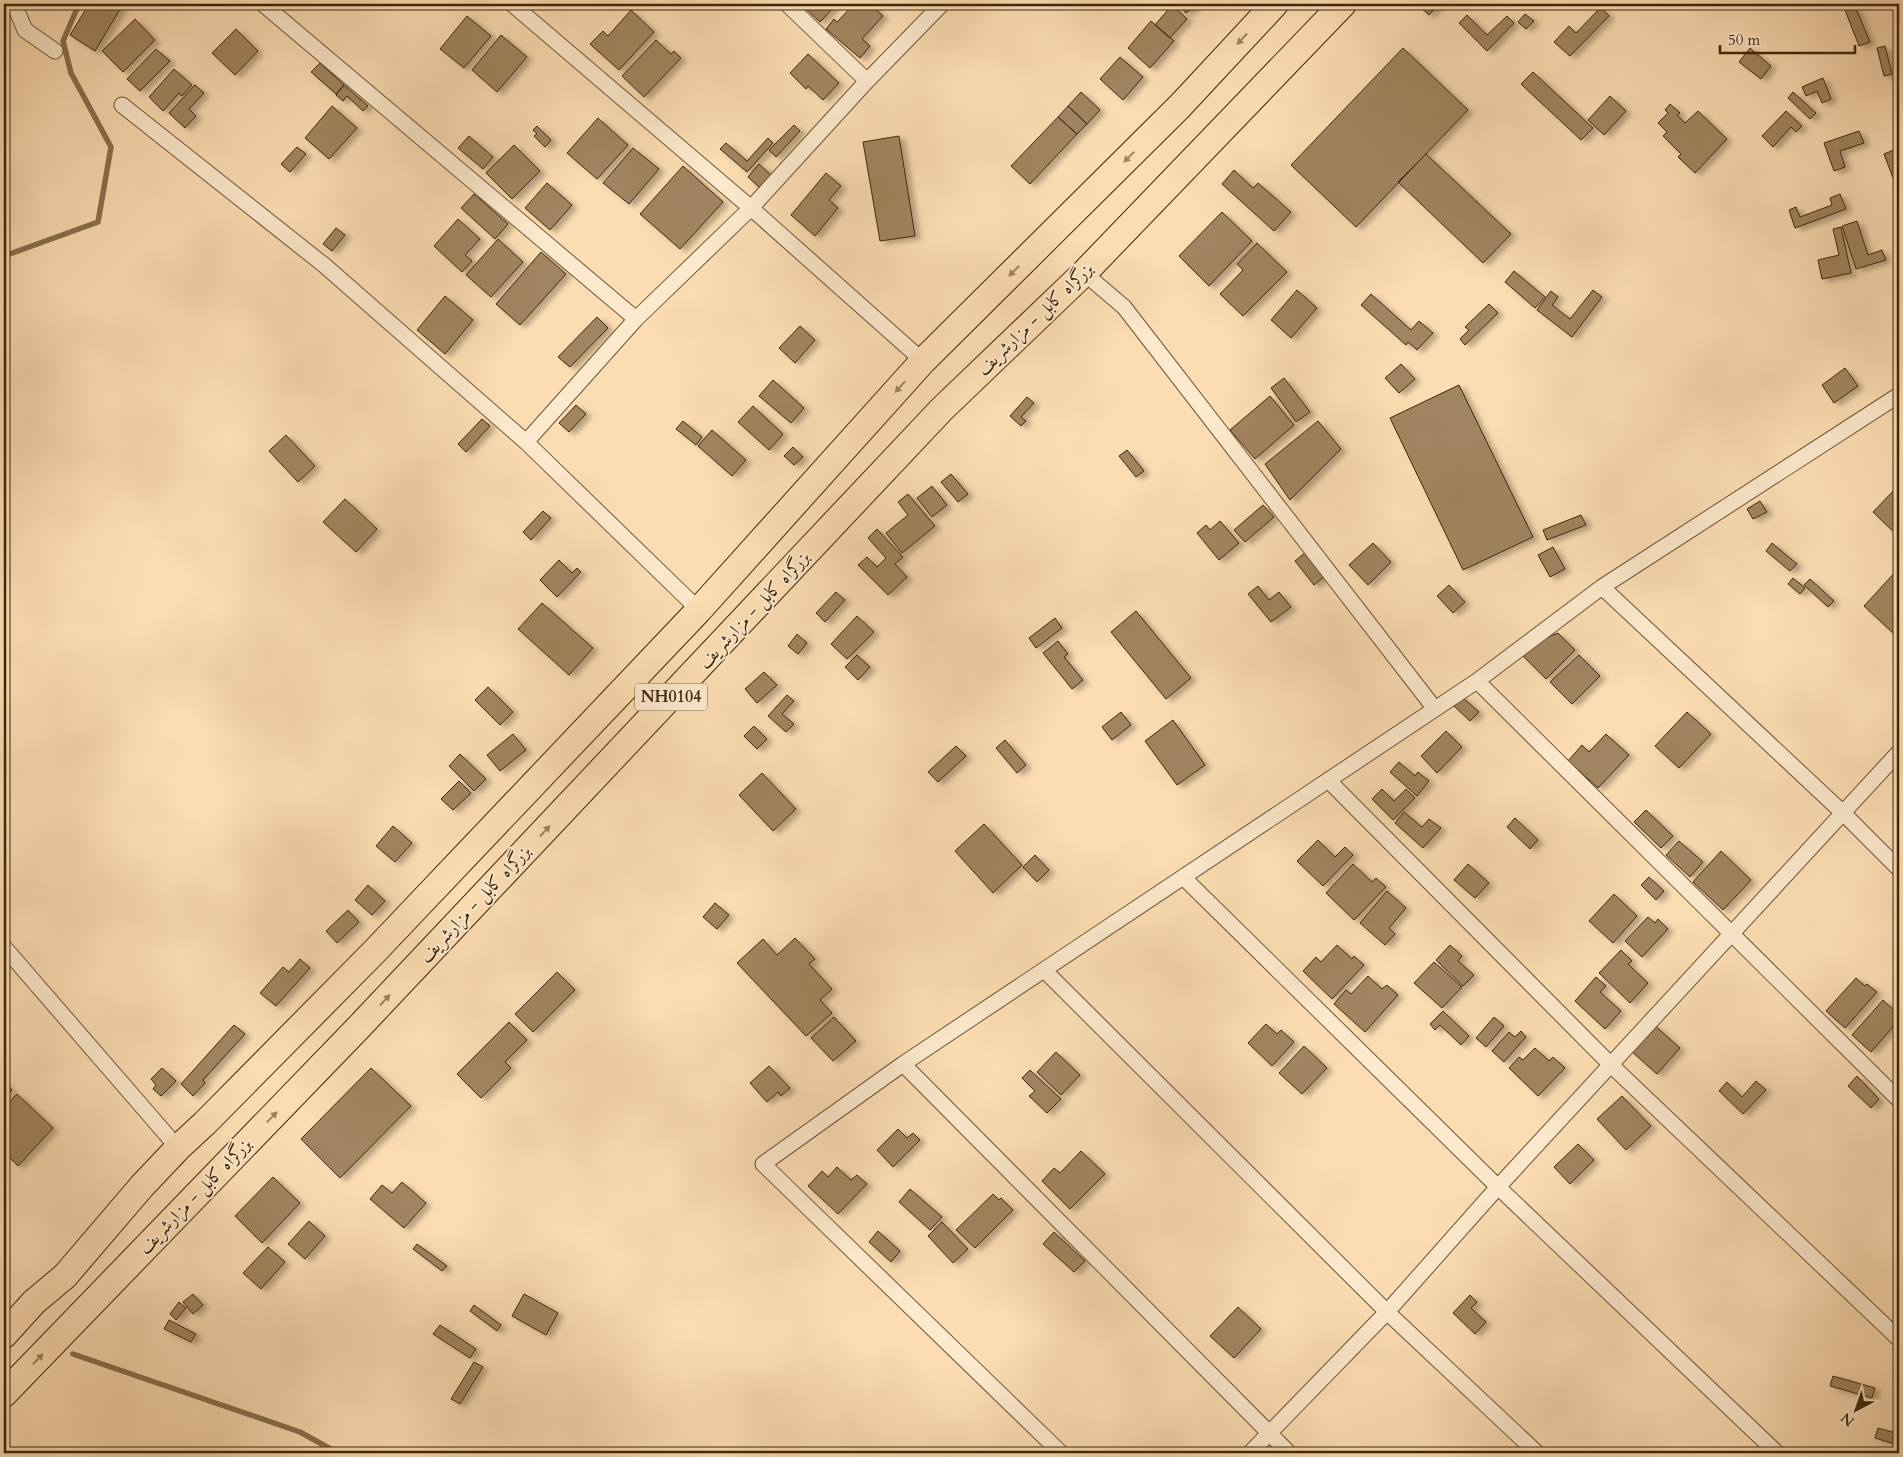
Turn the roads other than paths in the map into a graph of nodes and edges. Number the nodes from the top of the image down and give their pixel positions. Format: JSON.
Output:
{"nodes":[{"id":1,"x":14,"y":4,"type":"edge"},
{"id":2,"x":263,"y":4,"type":"edge"},
{"id":3,"x":512,"y":4,"type":"edge"},
{"id":4,"x":787,"y":4,"type":"edge"},
{"id":5,"x":942,"y":4,"type":"edge"},
{"id":6,"x":1275,"y":4,"type":"edge"},
{"id":7,"x":1343,"y":4,"type":"edge"},
{"id":8,"x":56,"y":51,"type":"dead end"},
{"id":9,"x":867,"y":81,"type":"junction"},
{"id":10,"x":122,"y":105,"type":"dead end"},
{"id":11,"x":751,"y":208,"type":"junction"},
{"id":12,"x":1084,"y":272,"type":"junction"},
{"id":13,"x":636,"y":318,"type":"junction"},
{"id":14,"x":923,"y":361,"type":"junction"},
{"id":15,"x":1899,"y":395,"type":"edge"},
{"id":16,"x":526,"y":442,"type":"junction"},
{"id":17,"x":1602,"y":587,"type":"junction"},
{"id":18,"x":700,"y":610,"type":"junction"},
{"id":19,"x":1477,"y":681,"type":"junction"},
{"id":20,"x":1435,"y":709,"type":"junction"},
{"id":21,"x":1899,"y":752,"type":"edge"},
{"id":22,"x":1328,"y":780,"type":"junction"},
{"id":23,"x":1842,"y":813,"type":"junction"},
{"id":24,"x":1899,"y":868,"type":"edge"},
{"id":25,"x":1183,"y":877,"type":"junction"},
{"id":26,"x":1730,"y":933,"type":"junction"},
{"id":27,"x":4,"y":946,"type":"edge"},
{"id":28,"x":1044,"y":970,"type":"junction"},
{"id":29,"x":903,"y":1064,"type":"junction"},
{"id":30,"x":1611,"y":1065,"type":"junction"},
{"id":31,"x":1899,"y":1100,"type":"edge"},
{"id":32,"x":178,"y":1148,"type":"junction"},
{"id":33,"x":1498,"y":1187,"type":"junction"},
{"id":34,"x":1387,"y":1312,"type":"junction"},
{"id":35,"x":4,"y":1335,"type":"edge"},
{"id":36,"x":1899,"y":1339,"type":"edge"},
{"id":37,"x":4,"y":1394,"type":"edge"},
{"id":38,"x":1270,"y":1435,"type":"junction"},
{"id":39,"x":1061,"y":1453,"type":"edge"},
{"id":40,"x":1250,"y":1453,"type":"edge"},
{"id":41,"x":1289,"y":1453,"type":"edge"},
{"id":42,"x":1537,"y":1453,"type":"edge"},
{"id":43,"x":1778,"y":1453,"type":"edge"}],
"edges":[{"from":1,"to":8,"type":"street"},
{"from":2,"to":13,"type":"street"},
{"from":3,"to":11,"type":"street"},
{"from":4,"to":9,"type":"street"},
{"from":5,"to":9,"type":"street"},
{"from":6,"to":14,"type":"highway","number":"NH0104","one_way":true},
{"from":7,"to":12,"type":"highway","name":"بزرگراه کابل - مزارشریف","number":"NH0104"},
{"from":9,"to":11,"type":"street"},
{"from":10,"to":16,"type":"street"},
{"from":11,"to":13,"type":"street"},
{"from":11,"to":14,"type":"street"},
{"from":12,"to":20,"type":"street"},
{"from":37,"to":12,"type":"highway","name":"بزرگراه کابل - مزارشریف","number":"NH0104","one_way":true},
{"from":13,"to":16,"type":"street"},
{"from":14,"to":18,"type":"highway","number":"NH0104","one_way":true},
{"from":15,"to":17,"type":"street"},
{"from":16,"to":18,"type":"street"},
{"from":17,"to":19,"type":"street"},
{"from":17,"to":23,"type":"street"},
{"from":18,"to":32,"type":"highway","number":"NH0104"},
{"from":19,"to":20,"type":"street"},
{"from":19,"to":26,"type":"street"},
{"from":20,"to":22,"type":"street"},
{"from":21,"to":23,"type":"street"},
{"from":22,"to":25,"type":"street"},
{"from":22,"to":30,"type":"street"},
{"from":23,"to":24,"type":"street"},
{"from":23,"to":26,"type":"street"},
{"from":25,"to":28,"type":"street"},
{"from":25,"to":33,"type":"street"},
{"from":26,"to":30,"type":"street"},
{"from":26,"to":31,"type":"street"},
{"from":27,"to":32,"type":"street"},
{"from":28,"to":29,"type":"street"},
{"from":28,"to":34,"type":"street"},
{"from":29,"to":38,"type":"street"},
{"from":29,"to":39,"type":"street"},
{"from":30,"to":33,"type":"street"},
{"from":30,"to":36,"type":"street"},
{"from":32,"to":35,"type":"highway","number":"NH0104"},
{"from":33,"to":34,"type":"street"},
{"from":33,"to":43,"type":"street"},
{"from":34,"to":38,"type":"street"},
{"from":34,"to":42,"type":"street"},
{"from":38,"to":40,"type":"street"},
{"from":38,"to":41,"type":"street"}]}
